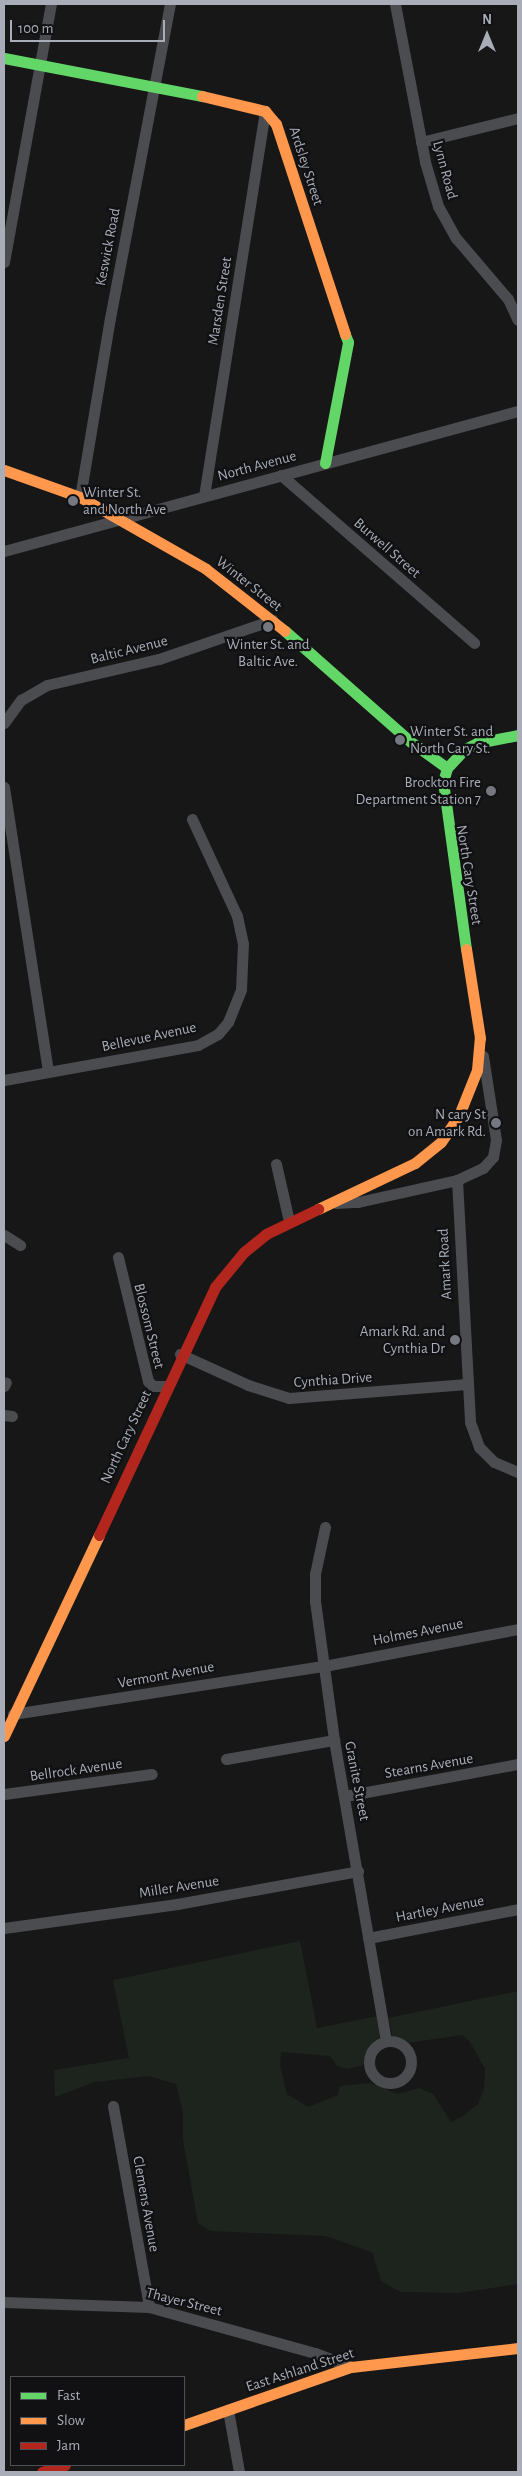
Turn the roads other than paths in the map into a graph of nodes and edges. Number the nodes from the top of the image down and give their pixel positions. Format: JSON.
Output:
{"nodes":[{"id":1,"x":50,"y":4,"type":"edge"},
{"id":2,"x":170,"y":4,"type":"edge"},
{"id":3,"x":395,"y":4,"type":"edge"},
{"id":4,"x":4,"y":58,"type":"edge"},
{"id":5,"x":41,"y":64,"type":"junction"},
{"id":6,"x":155,"y":86,"type":"junction"},
{"id":7,"x":265,"y":111,"type":"junction"},
{"id":8,"x":518,"y":118,"type":"edge"},
{"id":9,"x":421,"y":142,"type":"junction"},
{"id":10,"x":4,"y":262,"type":"edge"},
{"id":11,"x":518,"y":320,"type":"edge"},
{"id":12,"x":518,"y":411,"type":"edge"},
{"id":13,"x":324,"y":463,"type":"junction"},
{"id":14,"x":4,"y":470,"type":"edge"},
{"id":15,"x":281,"y":475,"type":"junction"},
{"id":16,"x":204,"y":496,"type":"junction"},
{"id":17,"x":80,"y":497,"type":"junction"},
{"id":18,"x":121,"y":518,"type":"junction"},
{"id":19,"x":4,"y":551,"type":"edge"},
{"id":20,"x":272,"y":620,"type":"junction"},
{"id":21,"x":474,"y":643,"type":"dead end"},
{"id":22,"x":4,"y":723,"type":"edge"},
{"id":23,"x":518,"y":735,"type":"edge"},
{"id":24,"x":447,"y":768,"type":"junction"},
{"id":25,"x":4,"y":787,"type":"edge"},
{"id":26,"x":192,"y":819,"type":"dead end"},
{"id":27,"x":480,"y":1038,"type":"junction"},
{"id":28,"x":48,"y":1072,"type":"junction"},
{"id":29,"x":4,"y":1080,"type":"edge"},
{"id":30,"x":276,"y":1164,"type":"dead end"},
{"id":31,"x":457,"y":1180,"type":"junction"},
{"id":32,"x":334,"y":1203,"type":"junction"},
{"id":33,"x":289,"y":1221,"type":"junction"},
{"id":34,"x":4,"y":1235,"type":"edge"},
{"id":35,"x":20,"y":1245,"type":"dead end"},
{"id":36,"x":118,"y":1257,"type":"dead end"},
{"id":37,"x":180,"y":1354,"type":"junction"},
{"id":38,"x":466,"y":1384,"type":"junction"},
{"id":39,"x":167,"y":1386,"type":"junction"},
{"id":40,"x":518,"y":1472,"type":"edge"},
{"id":41,"x":325,"y":1526,"type":"dead end"},
{"id":42,"x":518,"y":1629,"type":"edge"},
{"id":43,"x":324,"y":1666,"type":"junction"},
{"id":44,"x":13,"y":1714,"type":"junction"},
{"id":45,"x":4,"y":1736,"type":"edge"},
{"id":46,"x":334,"y":1740,"type":"junction"},
{"id":47,"x":226,"y":1759,"type":"dead end"},
{"id":48,"x":518,"y":1764,"type":"edge"},
{"id":49,"x":152,"y":1774,"type":"dead end"},
{"id":50,"x":4,"y":1794,"type":"edge"},
{"id":51,"x":345,"y":1796,"type":"junction"},
{"id":52,"x":358,"y":1872,"type":"junction"},
{"id":53,"x":518,"y":1909,"type":"edge"},
{"id":54,"x":4,"y":1928,"type":"edge"},
{"id":55,"x":368,"y":1938,"type":"junction"},
{"id":56,"x":386,"y":2041,"type":"dead end"},
{"id":57,"x":113,"y":2106,"type":"dead end"},
{"id":58,"x":4,"y":2302,"type":"edge"},
{"id":59,"x":149,"y":2307,"type":"junction"},
{"id":60,"x":518,"y":2348,"type":"edge"},
{"id":61,"x":351,"y":2367,"type":"junction"},
{"id":62,"x":228,"y":2410,"type":"junction"},
{"id":63,"x":185,"y":2425,"type":"edge"},
{"id":64,"x":62,"y":2466,"type":"edge"},
{"id":65,"x":42,"y":2472,"type":"edge"},
{"id":66,"x":239,"y":2472,"type":"edge"}],
"edges":[{"from":1,"to":5,"type":"street"},
{"from":2,"to":6,"type":"street","name":"Keswick Road"},
{"from":3,"to":9,"type":"street","name":"Lynn Road"},
{"from":4,"to":5,"type":"street"},
{"from":5,"to":6,"type":"street"},
{"from":5,"to":10,"type":"street"},
{"from":6,"to":7,"type":"street"},
{"from":6,"to":17,"type":"street","name":"Keswick Road"},
{"from":7,"to":13,"type":"street","name":"Ardsley Street"},
{"from":7,"to":16,"type":"street","name":"Marsden Street"},
{"from":8,"to":9,"type":"street"},
{"from":9,"to":11,"type":"street","name":"Lynn Road"},
{"from":12,"to":13,"type":"street","name":"North Avenue"},
{"from":13,"to":15,"type":"street","name":"North Avenue"},
{"from":14,"to":17,"type":"street","name":"Winter Street"},
{"from":15,"to":16,"type":"street","name":"North Avenue"},
{"from":15,"to":21,"type":"street","name":"Burwell Street"},
{"from":16,"to":18,"type":"street","name":"North Avenue"},
{"from":17,"to":18,"type":"street","name":"Winter Street"},
{"from":18,"to":19,"type":"street","name":"North Avenue"},
{"from":18,"to":20,"type":"street","name":"Winter Street"},
{"from":20,"to":22,"type":"street","name":"Baltic Avenue"},
{"from":20,"to":24,"type":"street","name":"Winter Street"},
{"from":23,"to":24,"type":"street"},
{"from":24,"to":27,"type":"street","name":"North Cary Street"},
{"from":25,"to":28,"type":"street"},
{"from":26,"to":28,"type":"street","name":"Bellevue Avenue"},
{"from":27,"to":31,"type":"street","name":"North Cary Street"},
{"from":27,"to":32,"type":"street","name":"North Cary Street"},
{"from":28,"to":29,"type":"street","name":"Bellevue Avenue"},
{"from":30,"to":33,"type":"street"},
{"from":31,"to":32,"type":"street","name":"North Cary Street"},
{"from":31,"to":38,"type":"street","name":"Amark Road"},
{"from":32,"to":33,"type":"street","name":"North Cary Street"},
{"from":33,"to":37,"type":"street","name":"North Cary Street"},
{"from":34,"to":35,"type":"street"},
{"from":36,"to":39,"type":"street","name":"Blossom Street"},
{"from":37,"to":38,"type":"street","name":"Cynthia Drive"},
{"from":37,"to":39,"type":"street","name":"North Cary Street"},
{"from":38,"to":40,"type":"street","name":"Amark Road"},
{"from":39,"to":44,"type":"street","name":"North Cary Street"},
{"from":41,"to":43,"type":"street","name":"Granite Street"},
{"from":42,"to":43,"type":"street","name":"Holmes Avenue"},
{"from":43,"to":44,"type":"street","name":"Vermont Avenue"},
{"from":43,"to":46,"type":"street","name":"Granite Street"},
{"from":44,"to":45,"type":"street","name":"North Cary Street"},
{"from":46,"to":47,"type":"street"},
{"from":46,"to":51,"type":"street","name":"Granite Street"},
{"from":48,"to":51,"type":"street","name":"Stearns Avenue"},
{"from":49,"to":50,"type":"street","name":"Bellrock Avenue"},
{"from":51,"to":52,"type":"street","name":"Granite Street"},
{"from":52,"to":54,"type":"street","name":"Miller Avenue"},
{"from":52,"to":55,"type":"street","name":"Granite Street"},
{"from":53,"to":55,"type":"street","name":"Hartley Avenue"},
{"from":55,"to":56,"type":"street","name":"Granite Street"},
{"from":57,"to":59,"type":"street","name":"Clemens Avenue"},
{"from":58,"to":59,"type":"street","name":"Thayer Street"},
{"from":59,"to":61,"type":"street","name":"Thayer Street"},
{"from":60,"to":61,"type":"street","name":"East Ashland Street"},
{"from":61,"to":62,"type":"street","name":"East Ashland Street"},
{"from":62,"to":63,"type":"street","name":"East Ashland Street"},
{"from":62,"to":66,"type":"street"},
{"from":64,"to":65,"type":"street"}]}
